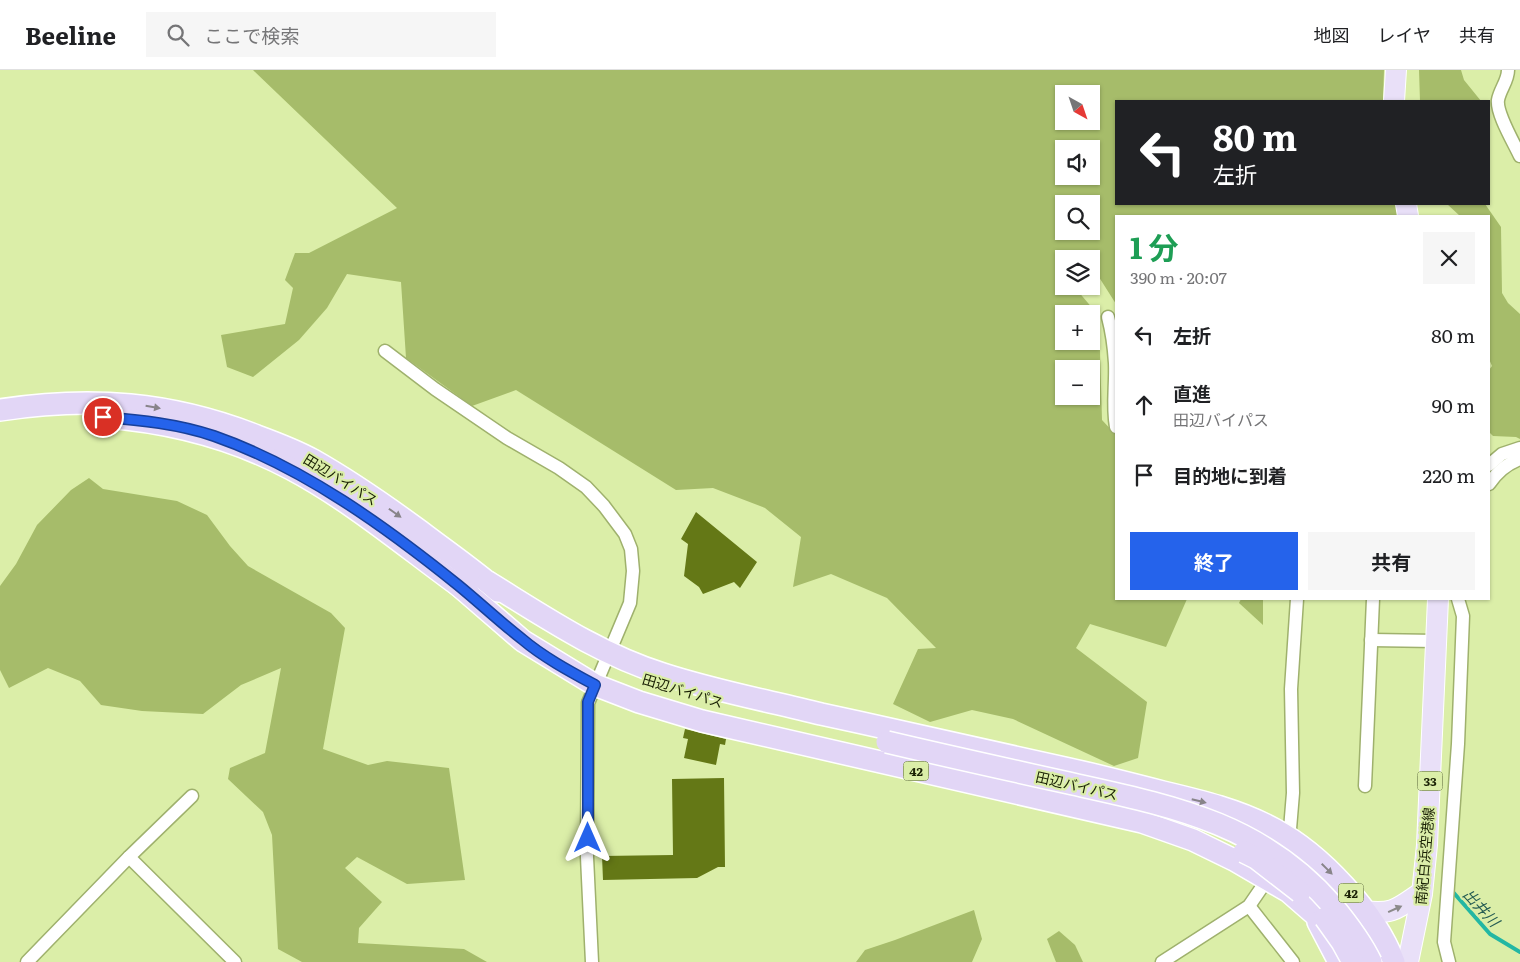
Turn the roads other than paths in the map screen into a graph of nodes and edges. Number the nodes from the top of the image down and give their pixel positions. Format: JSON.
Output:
{"nodes":[{"id":1,"x":1396,"y":70,"type":"edge"},
{"id":2,"x":1508,"y":70,"type":"edge"},
{"id":3,"x":1394,"y":100,"type":"edge"},
{"id":4,"x":1520,"y":156,"type":"edge"},
{"id":5,"x":1108,"y":316,"type":"dead end"},
{"id":6,"x":385,"y":351,"type":"dead end"},
{"id":7,"x":1115,"y":364,"type":"edge"},
{"id":8,"x":1115,"y":364,"type":"edge"},
{"id":9,"x":0,"y":410,"type":"edge"},
{"id":10,"x":1115,"y":419,"type":"edge"},
{"id":11,"x":0,"y":424,"type":"edge"},
{"id":12,"x":1520,"y":448,"type":"edge"},
{"id":13,"x":1520,"y":459,"type":"edge"},
{"id":14,"x":1490,"y":464,"type":"edge"},
{"id":15,"x":1490,"y":483,"type":"edge"},
{"id":16,"x":1297,"y":600,"type":"edge"},
{"id":17,"x":1373,"y":600,"type":"edge"},
{"id":18,"x":1438,"y":600,"type":"edge"},
{"id":19,"x":1458,"y":600,"type":"edge"},
{"id":20,"x":1371,"y":640,"type":"junction"},
{"id":21,"x":1436,"y":641,"type":"junction"},
{"id":22,"x":602,"y":669,"type":"junction"},
{"id":23,"x":887,"y":746,"type":"junction"},
{"id":24,"x":1365,"y":786,"type":"dead end"},
{"id":25,"x":192,"y":796,"type":"dead end"},
{"id":26,"x":1289,"y":839,"type":"junction"},
{"id":27,"x":129,"y":857,"type":"junction"},
{"id":28,"x":1268,"y":880,"type":"junction"},
{"id":29,"x":1422,"y":892,"type":"junction"},
{"id":30,"x":1249,"y":906,"type":"junction"},
{"id":31,"x":1364,"y":911,"type":"junction"},
{"id":32,"x":1314,"y":914,"type":"junction"},
{"id":33,"x":27,"y":962,"type":"edge"},
{"id":34,"x":235,"y":962,"type":"edge"},
{"id":35,"x":592,"y":962,"type":"edge"},
{"id":36,"x":1162,"y":962,"type":"edge"},
{"id":37,"x":1293,"y":962,"type":"edge"},
{"id":38,"x":1339,"y":962,"type":"edge"},
{"id":39,"x":1353,"y":962,"type":"edge"},
{"id":40,"x":1371,"y":962,"type":"edge"},
{"id":41,"x":1394,"y":962,"type":"edge"},
{"id":42,"x":1408,"y":962,"type":"edge"},
{"id":43,"x":1449,"y":962,"type":"edge"}],
"edges":[{"from":1,"to":3,"type":"main road"},
{"from":2,"to":4,"type":"street"},
{"from":5,"to":7,"type":"street"},
{"from":6,"to":22,"type":"street"},
{"from":8,"to":10,"type":"street"},
{"from":9,"to":22,"type":"highway","name":"田辺バイパス","number":"42","one_way":true},
{"from":11,"to":22,"type":"highway","name":"田辺バイパス","number":"42"},
{"from":12,"to":14,"type":"street"},
{"from":13,"to":15,"type":"street"},
{"from":16,"to":26,"type":"street"},
{"from":17,"to":20,"type":"street"},
{"from":18,"to":21,"type":"main road","name":"南紀白浜空港線","number":"33"},
{"from":19,"to":43,"type":"street"},
{"from":20,"to":21,"type":"street"},
{"from":20,"to":24,"type":"street"},
{"from":21,"to":29,"type":"main road","name":"南紀白浜空港線","number":"33"},
{"from":22,"to":23,"type":"highway","name":"田辺バイパス","number":"42"},
{"from":22,"to":26,"type":"highway","number":"42","one_way":true},
{"from":22,"to":28,"type":"highway","number":"42"},
{"from":22,"to":35,"type":"street"},
{"from":23,"to":39,"type":"highway","name":"田辺バイパス","number":"42","bridge":true},
{"from":23,"to":40,"type":"highway","name":"田辺バイパス","number":"42","bridge":true},
{"from":25,"to":27,"type":"street"},
{"from":26,"to":28,"type":"street"},
{"from":26,"to":31,"type":"highway","number":"42","one_way":true},
{"from":27,"to":33,"type":"street"},
{"from":27,"to":34,"type":"street"},
{"from":28,"to":30,"type":"street"},
{"from":28,"to":32,"type":"highway","number":"42"},
{"from":31,"to":29,"type":"main road","one_way":true},
{"from":29,"to":42,"type":"main road","name":"南紀白浜空港線","number":"33"},
{"from":30,"to":36,"type":"street"},
{"from":30,"to":37,"type":"street"},
{"from":31,"to":41,"type":"highway","number":"42"},
{"from":32,"to":38,"type":"highway","number":"42"},
{"from":32,"to":40,"type":"highway","number":"42"}]}
